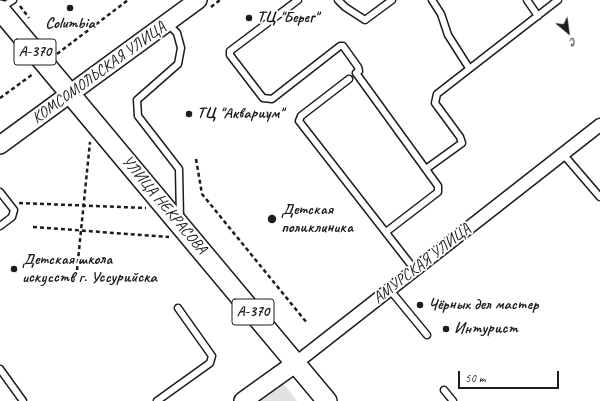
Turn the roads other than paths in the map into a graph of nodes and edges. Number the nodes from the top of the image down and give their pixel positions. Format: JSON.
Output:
{"nodes":[{"id":1,"x":13,"y":0,"type":"edge"},
{"id":2,"x":298,"y":0,"type":"edge"},
{"id":3,"x":338,"y":0,"type":"edge"},
{"id":4,"x":392,"y":0,"type":"edge"},
{"id":5,"x":432,"y":0,"type":"edge"},
{"id":6,"x":527,"y":0,"type":"edge"},
{"id":7,"x":558,"y":0,"type":"edge"},
{"id":8,"x":192,"y":2,"type":"edge"},
{"id":9,"x":0,"y":9,"type":"edge"},
{"id":10,"x":538,"y":16,"type":"junction"},
{"id":11,"x":168,"y":23,"type":"junction"},
{"id":12,"x":469,"y":68,"type":"junction"},
{"id":13,"x":349,"y":79,"type":"dead end"},
{"id":14,"x":70,"y":94,"type":"junction"},
{"id":15,"x":600,"y":125,"type":"edge"},
{"id":16,"x":0,"y":145,"type":"edge"},
{"id":17,"x":563,"y":154,"type":"junction"},
{"id":18,"x":426,"y":169,"type":"junction"},
{"id":19,"x":0,"y":192,"type":"edge"},
{"id":20,"x":600,"y":197,"type":"edge"},
{"id":21,"x":0,"y":226,"type":"edge"},
{"id":22,"x":177,"y":231,"type":"junction"},
{"id":23,"x":386,"y":232,"type":"junction"},
{"id":24,"x":415,"y":270,"type":"junction"},
{"id":25,"x":390,"y":290,"type":"junction"},
{"id":26,"x":178,"y":308,"type":"dead end"},
{"id":27,"x":427,"y":335,"type":"dead end"},
{"id":28,"x":296,"y":363,"type":"junction"},
{"id":29,"x":0,"y":370,"type":"edge"},
{"id":30,"x":444,"y":390,"type":"dead end"},
{"id":31,"x":23,"y":401,"type":"edge"},
{"id":32,"x":157,"y":401,"type":"edge"},
{"id":33,"x":243,"y":401,"type":"edge"},
{"id":34,"x":327,"y":401,"type":"edge"},
{"id":35,"x":453,"y":401,"type":"edge"}],
"edges":[{"from":1,"to":9,"type":"lane"},
{"from":2,"to":18,"type":"lane"},
{"from":3,"to":4,"type":"lane"},
{"from":5,"to":12,"type":"lane"},
{"from":6,"to":10,"type":"lane"},
{"from":7,"to":10,"type":"lane"},
{"from":8,"to":11,"type":"main road","name":"КОМСОМОЛЬСКАЯ УЛИЦА"},
{"from":9,"to":14,"type":"main road","name":"УЛИЦА НЕКРАСОВА","number":"А-370"},
{"from":10,"to":12,"type":"lane"},
{"from":11,"to":14,"type":"main road","name":"КОМСОМОЛЬСКАЯ УЛИЦА"},
{"from":11,"to":22,"type":"lane"},
{"from":12,"to":18,"type":"lane"},
{"from":13,"to":23,"type":"lane"},
{"from":14,"to":16,"type":"main road","name":"КОМСОМОЛЬСКАЯ УЛИЦА"},
{"from":14,"to":22,"type":"main road","name":"УЛИЦА НЕКРАСОВА","number":"А-370"},
{"from":15,"to":17,"type":"street","name":"АМУРСКАЯ УЛИЦА"},
{"from":17,"to":20,"type":"lane"},
{"from":17,"to":24,"type":"street","name":"АМУРСКАЯ УЛИЦА"},
{"from":18,"to":23,"type":"lane"},
{"from":19,"to":21,"type":"lane"},
{"from":22,"to":28,"type":"main road","name":"УЛИЦА НЕКРАСОВА","number":"А-370"},
{"from":23,"to":24,"type":"lane"},
{"from":24,"to":25,"type":"street","name":"АМУРСКАЯ УЛИЦА"},
{"from":25,"to":27,"type":"lane"},
{"from":25,"to":28,"type":"street","name":"АМУРСКАЯ УЛИЦА"},
{"from":26,"to":32,"type":"lane"},
{"from":28,"to":33,"type":"main road","name":"АМУРСКАЯ УЛИЦА"},
{"from":28,"to":34,"type":"main road","name":"УЛИЦА НЕКРАСОВА","number":"А-370"},
{"from":29,"to":31,"type":"lane"},
{"from":30,"to":35,"type":"lane"}]}
